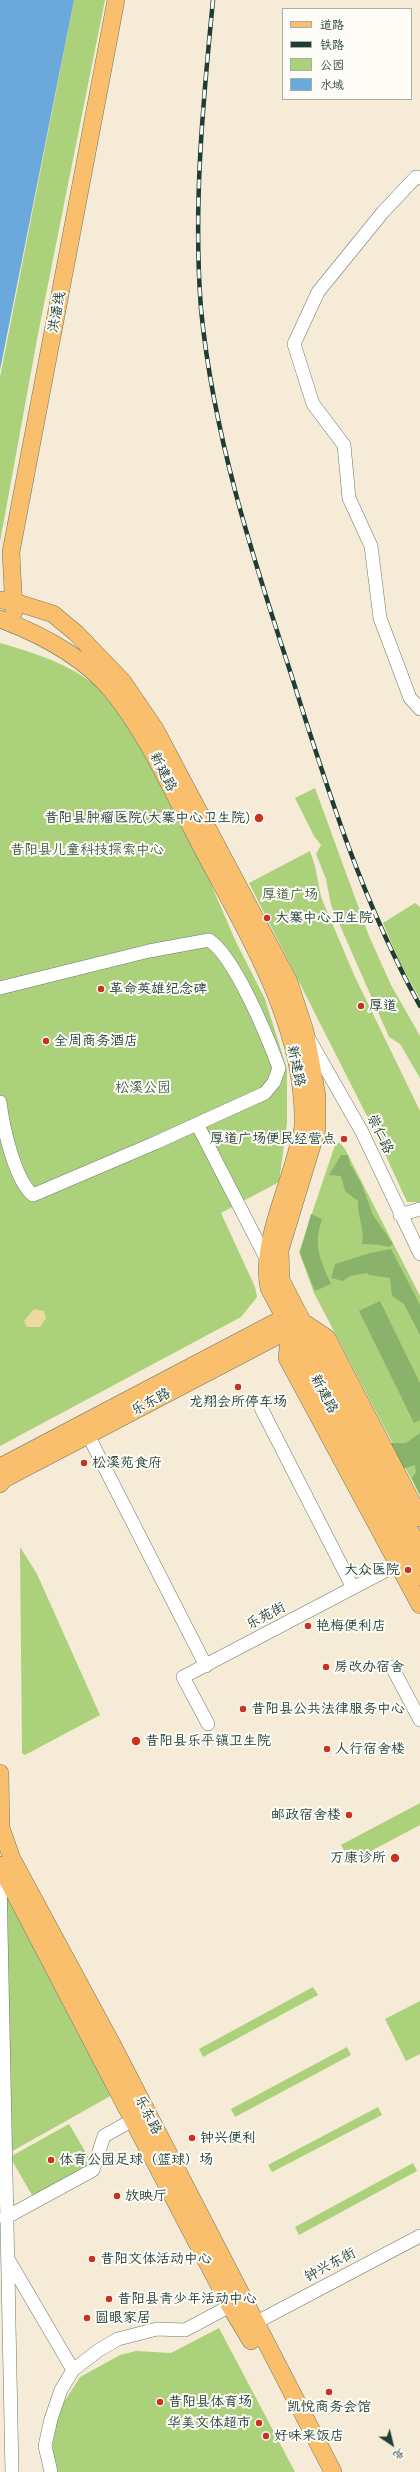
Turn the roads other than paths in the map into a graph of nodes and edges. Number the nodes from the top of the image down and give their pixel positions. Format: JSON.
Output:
{"nodes":[{"id":1,"x":116,"y":0,"type":"edge"},
{"id":2,"x":420,"y":178,"type":"edge"},
{"id":3,"x":8,"y":601,"type":"edge"},
{"id":4,"x":7,"y":622,"type":"edge"},
{"id":5,"x":420,"y":709,"type":"edge"},
{"id":6,"x":0,"y":988,"type":"edge"},
{"id":7,"x":305,"y":1031,"type":"junction"},
{"id":8,"x":0,"y":1102,"type":"edge"},
{"id":9,"x":197,"y":1124,"type":"junction"},
{"id":10,"x":420,"y":1209,"type":"edge"},
{"id":11,"x":400,"y":1215,"type":"junction"},
{"id":12,"x":420,"y":1254,"type":"edge"},
{"id":13,"x":266,"y":1258,"type":"junction"},
{"id":14,"x":293,"y":1320,"type":"junction"},
{"id":15,"x":261,"y":1408,"type":"dead end"},
{"id":16,"x":88,"y":1435,"type":"junction"},
{"id":17,"x":0,"y":1467,"type":"edge"},
{"id":18,"x":0,"y":1484,"type":"edge"},
{"id":19,"x":420,"y":1518,"type":"edge"},
{"id":20,"x":409,"y":1558,"type":"edge"},
{"id":21,"x":420,"y":1577,"type":"edge"},
{"id":22,"x":353,"y":1588,"type":"junction"},
{"id":23,"x":420,"y":1605,"type":"edge"},
{"id":24,"x":206,"y":1666,"type":"junction"},
{"id":25,"x":392,"y":1667,"type":"dead end"},
{"id":26,"x":420,"y":1720,"type":"edge"},
{"id":27,"x":208,"y":1724,"type":"dead end"},
{"id":28,"x":0,"y":1773,"type":"edge"},
{"id":29,"x":0,"y":1865,"type":"edge"},
{"id":30,"x":0,"y":1880,"type":"edge"},
{"id":31,"x":133,"y":2120,"type":"junction"},
{"id":32,"x":5,"y":2218,"type":"junction"},
{"id":33,"x":420,"y":2236,"type":"edge"},
{"id":34,"x":8,"y":2259,"type":"junction"},
{"id":35,"x":230,"y":2306,"type":"junction"},
{"id":36,"x":255,"y":2323,"type":"junction"},
{"id":37,"x":73,"y":2370,"type":"junction"},
{"id":38,"x":12,"y":2472,"type":"edge"},
{"id":39,"x":51,"y":2472,"type":"edge"},
{"id":40,"x":322,"y":2472,"type":"edge"},
{"id":41,"x":333,"y":2472,"type":"edge"}],
"edges":[{"from":1,"to":3,"type":"main road","name":"洪潘线"},
{"from":2,"to":5,"type":"street"},
{"from":3,"to":4,"type":"main road","name":"洪潘线"},
{"from":3,"to":7,"type":"main road","name":"新建路"},
{"from":4,"to":13,"type":"main road","name":"新建路"},
{"from":6,"to":9,"type":"street"},
{"from":7,"to":11,"type":"street","name":"崇仁路"},
{"from":7,"to":14,"type":"main road","name":"新建路"},
{"from":8,"to":9,"type":"street"},
{"from":9,"to":13,"type":"street"},
{"from":10,"to":11,"type":"street"},
{"from":11,"to":12,"type":"street","name":"崇仁路"},
{"from":13,"to":14,"type":"main road","name":"新建路"},
{"from":14,"to":16,"type":"main road","name":"乐东路"},
{"from":14,"to":17,"type":"main road","name":"乐东路"},
{"from":14,"to":19,"type":"main road"},
{"from":14,"to":20,"type":"main road","name":"新建路"},
{"from":15,"to":22,"type":"street"},
{"from":16,"to":18,"type":"main road","name":"乐东路"},
{"from":16,"to":24,"type":"street"},
{"from":20,"to":21,"type":"main road","name":"新建路"},
{"from":20,"to":22,"type":"street","name":"乐苑街"},
{"from":20,"to":23,"type":"main road"},
{"from":22,"to":24,"type":"street","name":"乐苑街"},
{"from":24,"to":27,"type":"street","name":"乐苑街"},
{"from":25,"to":26,"type":"street"},
{"from":28,"to":36,"type":"main road","name":"乐东路"},
{"from":29,"to":31,"type":"main road","name":"乐东路"},
{"from":30,"to":32,"type":"street"},
{"from":31,"to":32,"type":"street"},
{"from":31,"to":35,"type":"main road","name":"乐东路"},
{"from":32,"to":34,"type":"street"},
{"from":33,"to":36,"type":"street","name":"钟兴东街"},
{"from":34,"to":37,"type":"street"},
{"from":34,"to":38,"type":"street"},
{"from":35,"to":37,"type":"street"},
{"from":35,"to":40,"type":"main road","name":"乐东路"},
{"from":36,"to":41,"type":"main road","name":"乐东路"},
{"from":37,"to":39,"type":"street"}]}
